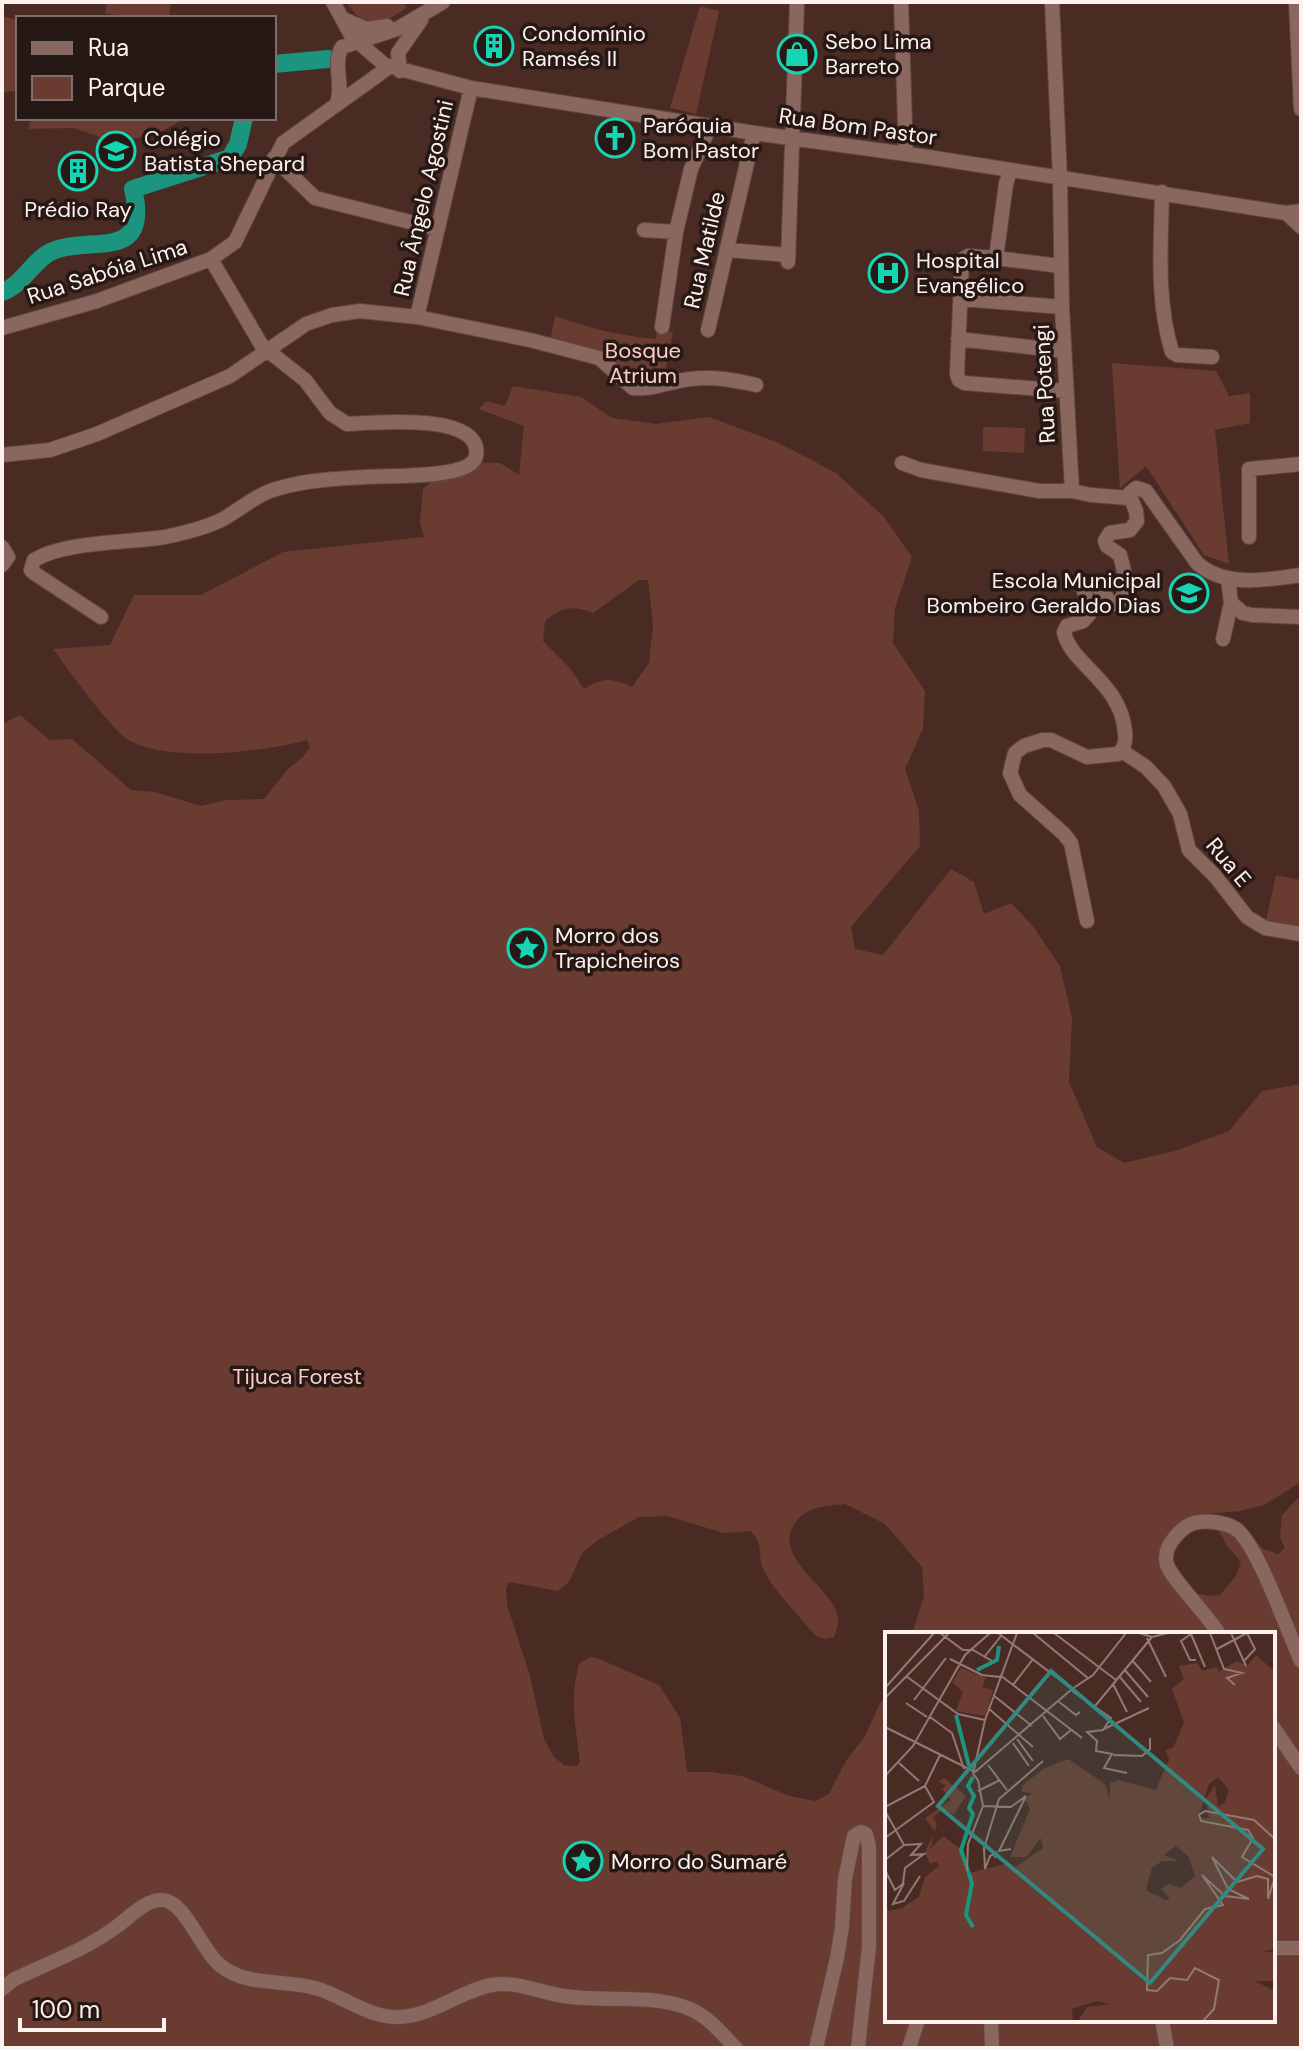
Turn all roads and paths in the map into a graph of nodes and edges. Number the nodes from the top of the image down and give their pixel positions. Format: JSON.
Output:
{"nodes":[{"id":1,"x":443,"y":2,"type":"edge"},
{"id":2,"x":797,"y":2,"type":"edge"},
{"id":3,"x":901,"y":2,"type":"edge"},
{"id":4,"x":1052,"y":2,"type":"edge"},
{"id":5,"x":1296,"y":2,"type":"edge"},
{"id":6,"x":335,"y":8,"type":"edge"},
{"id":7,"x":429,"y":10,"type":"junction"},
{"id":8,"x":357,"y":42,"type":"junction"},
{"id":9,"x":395,"y":69,"type":"junction"},
{"id":10,"x":471,"y":88,"type":"junction"},
{"id":11,"x":337,"y":103,"type":"junction"},
{"id":12,"x":1301,"y":109,"type":"edge"},
{"id":13,"x":710,"y":126,"type":"junction"},
{"id":14,"x":754,"y":133,"type":"junction"},
{"id":15,"x":793,"y":139,"type":"junction"},
{"id":16,"x":906,"y":154,"type":"junction"},
{"id":17,"x":274,"y":158,"type":"junction"},
{"id":18,"x":1010,"y":170,"type":"junction"},
{"id":19,"x":1060,"y":178,"type":"junction"},
{"id":20,"x":1162,"y":192,"type":"junction"},
{"id":21,"x":1294,"y":212,"type":"edge"},
{"id":22,"x":1301,"y":227,"type":"edge"},
{"id":23,"x":438,"y":229,"type":"junction"},
{"id":24,"x":644,"y":230,"type":"dead end"},
{"id":25,"x":676,"y":232,"type":"junction"},
{"id":26,"x":728,"y":250,"type":"junction"},
{"id":27,"x":996,"y":258,"type":"junction"},
{"id":28,"x":211,"y":259,"type":"junction"},
{"id":29,"x":1060,"y":266,"type":"junction"},
{"id":30,"x":961,"y":299,"type":"junction"},
{"id":31,"x":1062,"y":307,"type":"junction"},
{"id":32,"x":417,"y":317,"type":"junction"},
{"id":33,"x":662,"y":327,"type":"dead end"},
{"id":34,"x":2,"y":328,"type":"edge"},
{"id":35,"x":708,"y":330,"type":"dead end"},
{"id":36,"x":958,"y":339,"type":"junction"},
{"id":37,"x":268,"y":351,"type":"junction"},
{"id":38,"x":1064,"y":351,"type":"junction"},
{"id":39,"x":1212,"y":357,"type":"dead end"},
{"id":40,"x":756,"y":385,"type":"dead end"},
{"id":41,"x":1066,"y":391,"type":"junction"},
{"id":42,"x":2,"y":455,"type":"edge"},
{"id":43,"x":902,"y":463,"type":"dead end"},
{"id":44,"x":1301,"y":464,"type":"edge"},
{"id":45,"x":1072,"y":491,"type":"junction"},
{"id":46,"x":1129,"y":498,"type":"junction"},
{"id":47,"x":1249,"y":537,"type":"dead end"},
{"id":48,"x":2,"y":547,"type":"edge"},
{"id":49,"x":2,"y":565,"type":"edge"},
{"id":50,"x":1301,"y":575,"type":"edge"},
{"id":51,"x":1228,"y":579,"type":"junction"},
{"id":52,"x":1231,"y":603,"type":"junction"},
{"id":53,"x":101,"y":617,"type":"dead end"},
{"id":54,"x":1301,"y":617,"type":"edge"},
{"id":55,"x":1223,"y":639,"type":"dead end"},
{"id":56,"x":1122,"y":751,"type":"junction"},
{"id":57,"x":1087,"y":921,"type":"dead end"},
{"id":58,"x":1301,"y":934,"type":"edge"},
{"id":59,"x":1218,"y":1632,"type":"edge"},
{"id":60,"x":1301,"y":1661,"type":"edge"},
{"id":61,"x":1275,"y":1730,"type":"edge"},
{"id":62,"x":1301,"y":1768,"type":"edge"},
{"id":63,"x":1275,"y":1948,"type":"edge"},
{"id":64,"x":1301,"y":1948,"type":"edge"},
{"id":65,"x":2,"y":1989,"type":"edge"},
{"id":66,"x":917,"y":2022,"type":"edge"},
{"id":67,"x":991,"y":2022,"type":"edge"},
{"id":68,"x":1162,"y":2022,"type":"edge"},
{"id":69,"x":736,"y":2048,"type":"edge"},
{"id":70,"x":816,"y":2048,"type":"edge"},
{"id":71,"x":858,"y":2048,"type":"edge"},
{"id":72,"x":909,"y":2048,"type":"edge"},
{"id":73,"x":992,"y":2048,"type":"edge"},
{"id":74,"x":1167,"y":2048,"type":"edge"}],
"edges":[{"from":1,"to":7,"type":"street"},
{"from":2,"to":15,"type":"street"},
{"from":3,"to":16,"type":"street"},
{"from":4,"to":19,"type":"street","name":"Rua Potengi"},
{"from":5,"to":12,"type":"street"},
{"from":6,"to":7,"type":"street"},
{"from":6,"to":8,"type":"street","name":"Rua Bom Pastor"},
{"from":7,"to":8,"type":"street"},
{"from":7,"to":9,"type":"street"},
{"from":8,"to":9,"type":"street","name":"Rua Bom Pastor"},
{"from":8,"to":11,"type":"street"},
{"from":9,"to":10,"type":"street","name":"Rua Bom Pastor"},
{"from":9,"to":11,"type":"street","name":"Rua Sabóia Lima"},
{"from":10,"to":13,"type":"street","name":"Rua Bom Pastor"},
{"from":10,"to":23,"type":"street","name":"Rua Ângelo Agostini"},
{"from":11,"to":17,"type":"street","name":"Rua Sabóia Lima"},
{"from":13,"to":14,"type":"street","name":"Rua Bom Pastor"},
{"from":13,"to":25,"type":"street"},
{"from":14,"to":15,"type":"street","name":"Rua Bom Pastor"},
{"from":14,"to":26,"type":"street","name":"Rua Matilde"},
{"from":15,"to":16,"type":"street","name":"Rua Bom Pastor"},
{"from":15,"to":26,"type":"street"},
{"from":16,"to":18,"type":"street","name":"Rua Bom Pastor"},
{"from":17,"to":23,"type":"street"},
{"from":17,"to":28,"type":"street","name":"Rua Sabóia Lima"},
{"from":18,"to":19,"type":"street","name":"Rua Bom Pastor"},
{"from":18,"to":27,"type":"street"},
{"from":19,"to":20,"type":"street","name":"Rua Bom Pastor"},
{"from":19,"to":29,"type":"street","name":"Rua Potengi"},
{"from":20,"to":21,"type":"street","name":"Rua Bom Pastor"},
{"from":20,"to":39,"type":"street"},
{"from":21,"to":22,"type":"street"},
{"from":23,"to":32,"type":"street","name":"Rua Ângelo Agostini"},
{"from":24,"to":25,"type":"street"},
{"from":25,"to":33,"type":"street"},
{"from":26,"to":35,"type":"street","name":"Rua Matilde"},
{"from":27,"to":29,"type":"street"},
{"from":27,"to":30,"type":"street"},
{"from":28,"to":34,"type":"street","name":"Rua Sabóia Lima"},
{"from":28,"to":37,"type":"street"},
{"from":29,"to":31,"type":"street","name":"Rua Potengi"},
{"from":30,"to":31,"type":"street"},
{"from":30,"to":36,"type":"street"},
{"from":31,"to":38,"type":"street","name":"Rua Potengi"},
{"from":32,"to":37,"type":"street"},
{"from":32,"to":40,"type":"street"},
{"from":36,"to":38,"type":"street"},
{"from":36,"to":41,"type":"street"},
{"from":37,"to":42,"type":"street"},
{"from":37,"to":53,"type":"street"},
{"from":38,"to":41,"type":"street","name":"Rua Potengi"},
{"from":41,"to":45,"type":"street","name":"Rua Potengi"},
{"from":43,"to":45,"type":"street"},
{"from":44,"to":47,"type":"street"},
{"from":45,"to":46,"type":"street"},
{"from":46,"to":51,"type":"street"},
{"from":46,"to":56,"type":"street"},
{"from":48,"to":49,"type":"street"},
{"from":50,"to":51,"type":"street"},
{"from":51,"to":52,"type":"street"},
{"from":52,"to":54,"type":"street"},
{"from":52,"to":55,"type":"street"},
{"from":56,"to":57,"type":"street"},
{"from":56,"to":58,"type":"street","name":"Rua E"},
{"from":59,"to":60,"type":"street"},
{"from":61,"to":62,"type":"street"},
{"from":63,"to":64,"type":"street"},
{"from":65,"to":69,"type":"street"},
{"from":66,"to":72,"type":"street"},
{"from":67,"to":73,"type":"street"},
{"from":68,"to":74,"type":"street"},
{"from":70,"to":71,"type":"street"}]}
